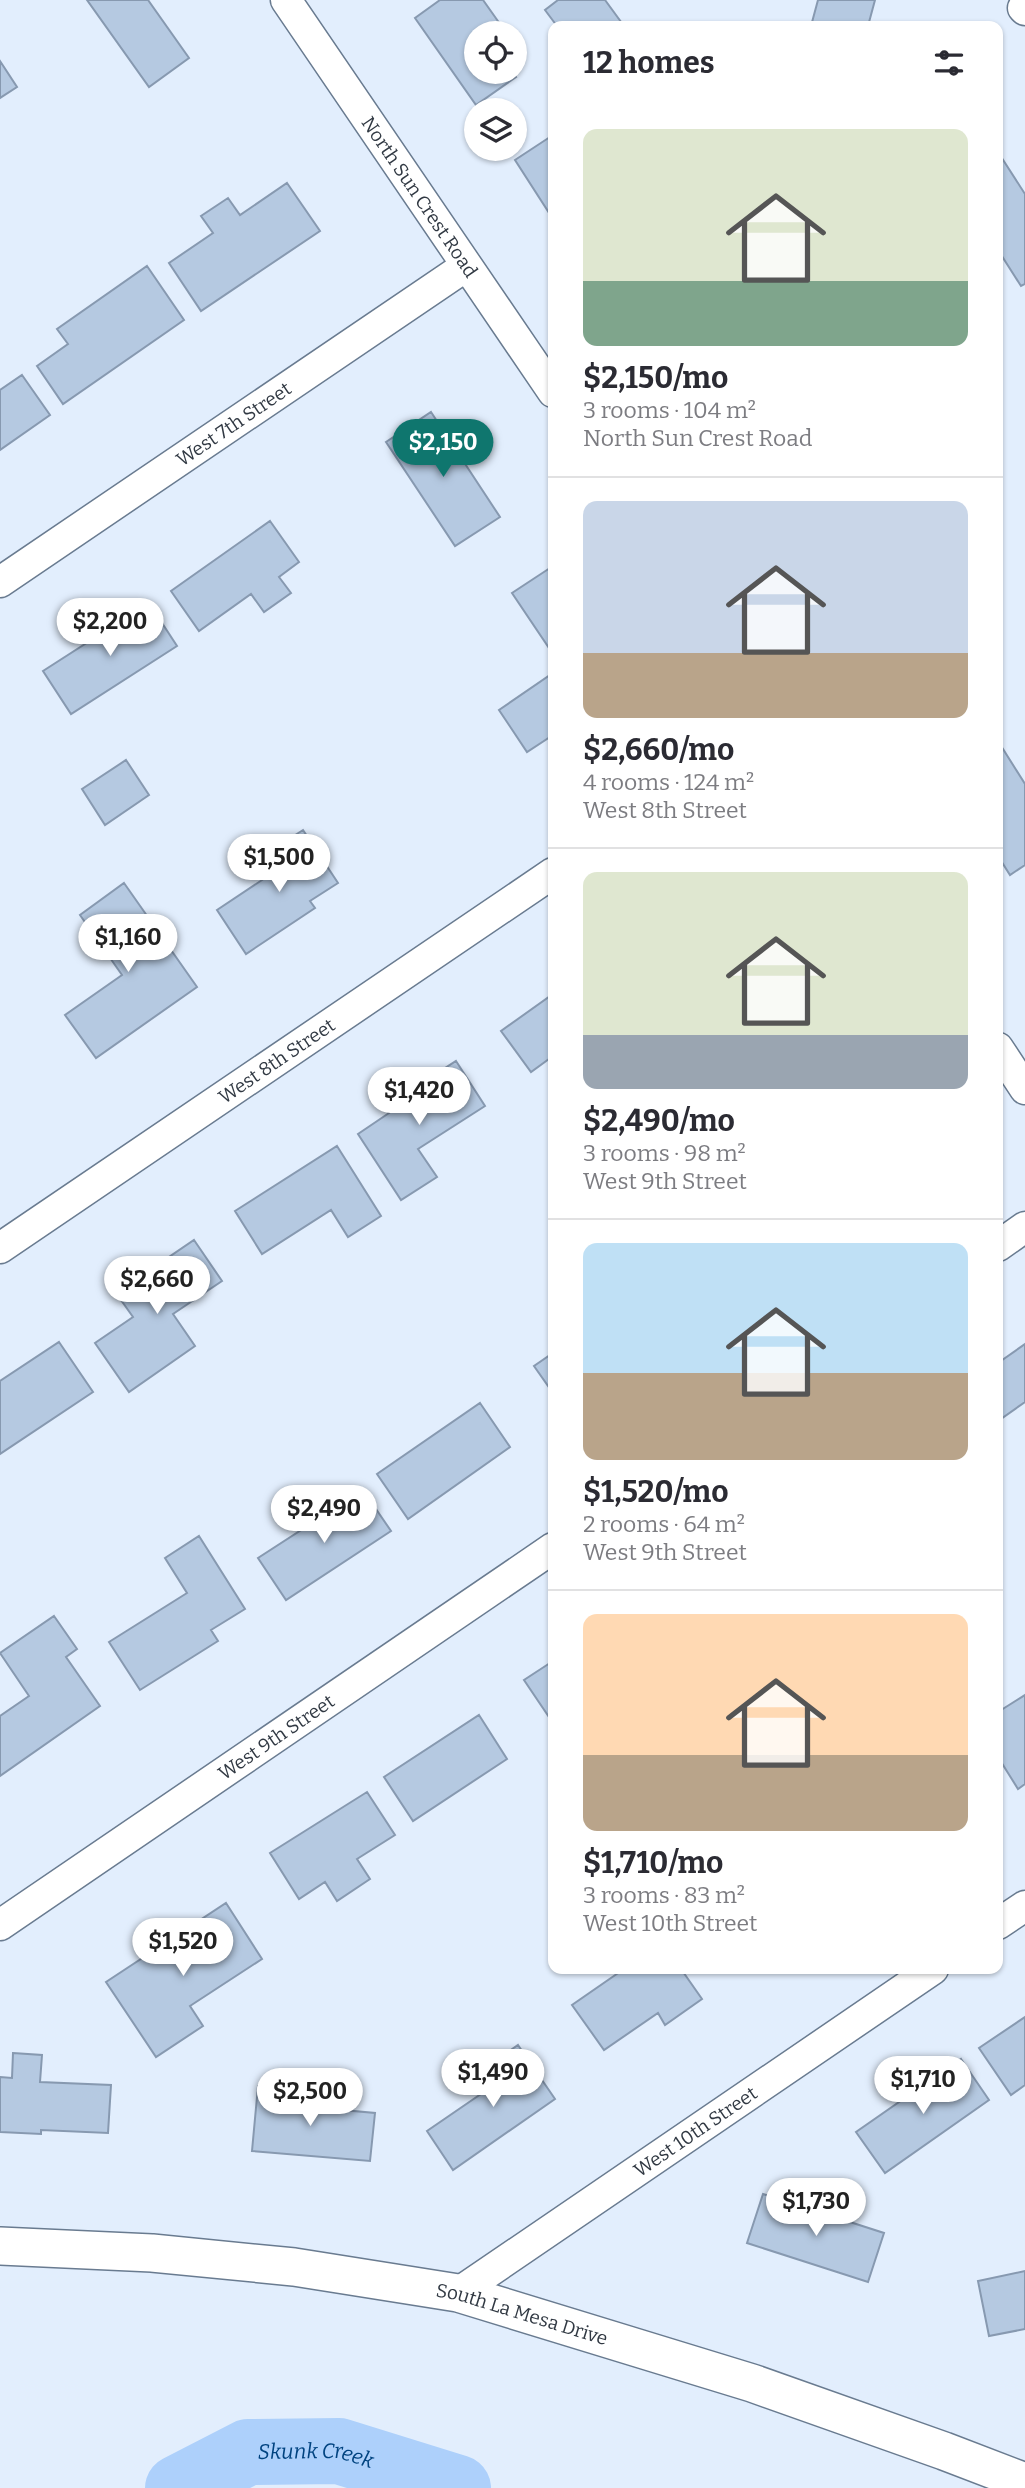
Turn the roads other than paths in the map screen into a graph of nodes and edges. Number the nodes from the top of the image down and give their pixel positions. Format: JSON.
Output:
{"nodes":[{"id":1,"x":286,"y":0,"type":"edge"},
{"id":2,"x":466,"y":265,"type":"junction"},
{"id":3,"x":548,"y":385,"type":"edge"},
{"id":4,"x":0,"y":582,"type":"edge"},
{"id":5,"x":548,"y":876,"type":"edge"},
{"id":6,"x":1003,"y":1056,"type":"edge"},
{"id":7,"x":1025,"y":1089,"type":"edge"},
{"id":8,"x":1025,"y":1227,"type":"edge"},
{"id":9,"x":1003,"y":1242,"type":"edge"},
{"id":10,"x":0,"y":1248,"type":"edge"},
{"id":11,"x":548,"y":1551,"type":"edge"},
{"id":12,"x":1025,"y":1906,"type":"edge"},
{"id":13,"x":1003,"y":1921,"type":"edge"},
{"id":14,"x":0,"y":1925,"type":"edge"},
{"id":15,"x":926,"y":1974,"type":"edge"},
{"id":16,"x":0,"y":2246,"type":"edge"},
{"id":17,"x":458,"y":2293,"type":"junction"},
{"id":18,"x":1023,"y":2479,"type":"edge"}],
"edges":[{"from":1,"to":2,"type":"street","name":"North Sun Crest Road"},
{"from":2,"to":3,"type":"street","name":"North Sun Crest Road"},
{"from":2,"to":4,"type":"street","name":"West 7th Street"},
{"from":5,"to":10,"type":"street","name":"West 8th Street"},
{"from":6,"to":7,"type":"street"},
{"from":8,"to":9,"type":"street"},
{"from":11,"to":14,"type":"street","name":"West 9th Street"},
{"from":12,"to":13,"type":"street"},
{"from":15,"to":17,"type":"street","name":"West 10th Street"},
{"from":16,"to":17,"type":"street","name":"South La Mesa Drive"},
{"from":17,"to":18,"type":"street","name":"South La Mesa Drive"}]}
